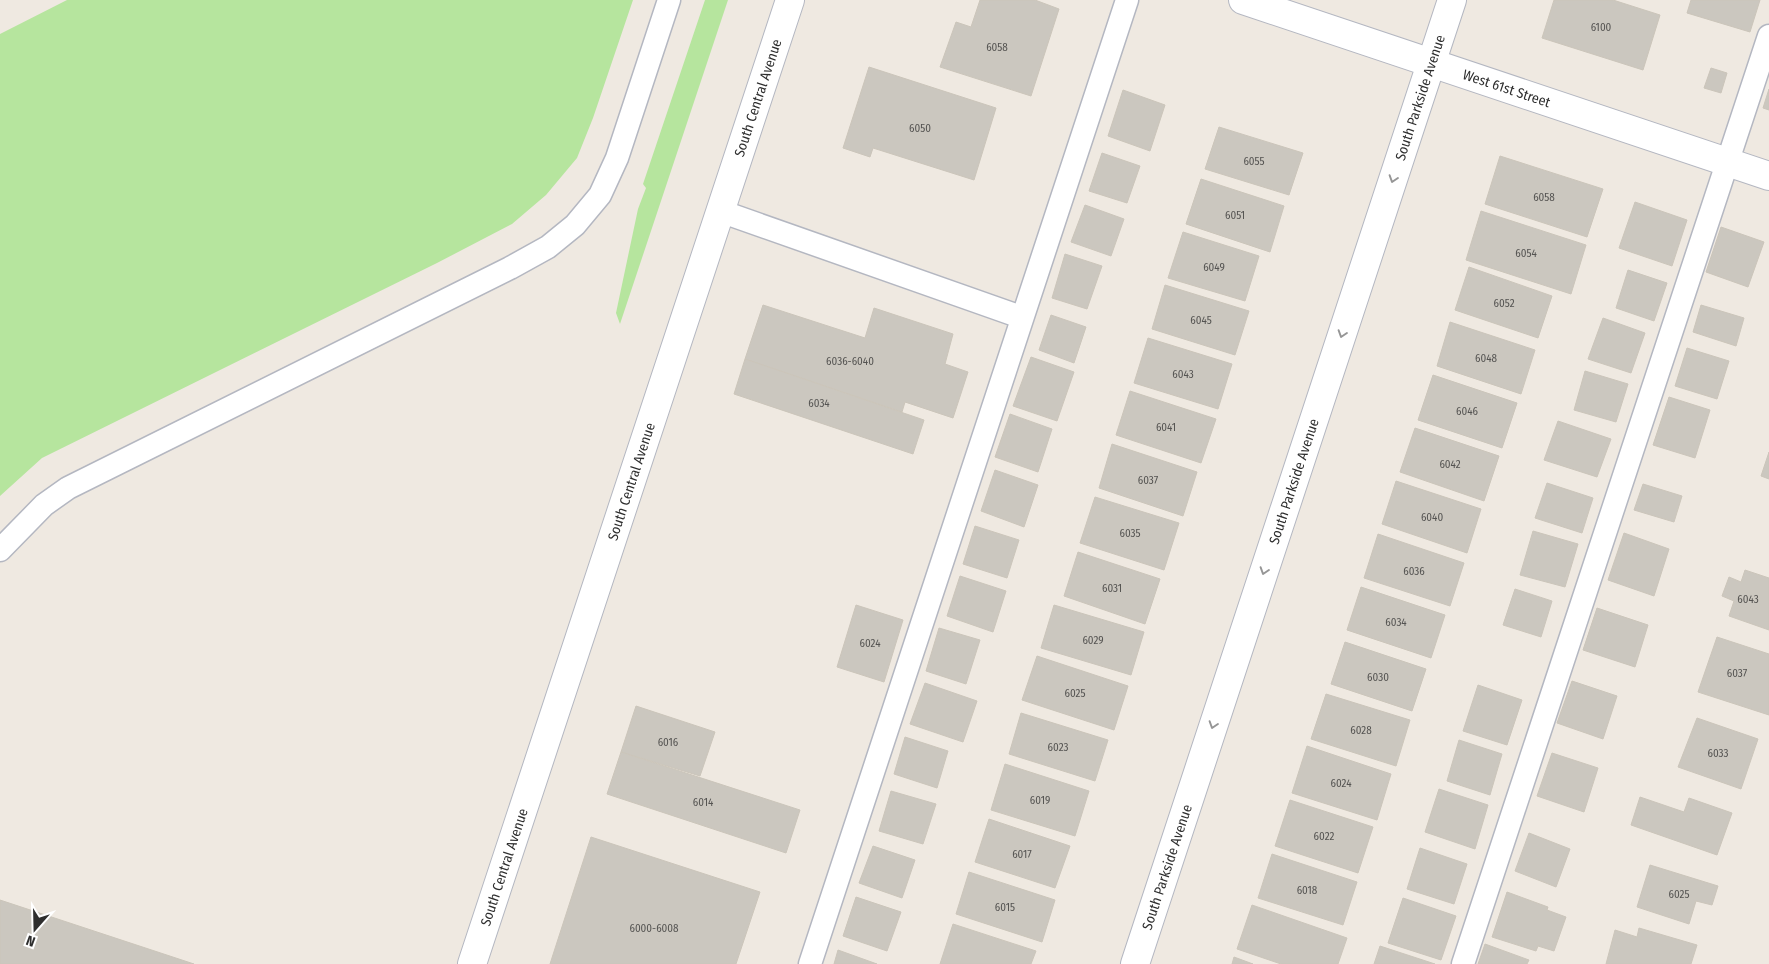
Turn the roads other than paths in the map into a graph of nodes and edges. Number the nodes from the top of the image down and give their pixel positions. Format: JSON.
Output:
{"nodes":[{"id":1,"x":669,"y":0,"type":"edge"},
{"id":2,"x":790,"y":0,"type":"edge"},
{"id":3,"x":1127,"y":0,"type":"edge"},
{"id":4,"x":1243,"y":0,"type":"edge"},
{"id":5,"x":1452,"y":0,"type":"edge"},
{"id":6,"x":1769,"y":36,"type":"edge"},
{"id":7,"x":1431,"y":63,"type":"junction"},
{"id":8,"x":1727,"y":162,"type":"junction"},
{"id":9,"x":1769,"y":176,"type":"edge"},
{"id":10,"x":720,"y":211,"type":"junction"},
{"id":11,"x":1021,"y":317,"type":"junction"},
{"id":12,"x":0,"y":550,"type":"edge"},
{"id":13,"x":472,"y":964,"type":"edge"},
{"id":14,"x":810,"y":964,"type":"edge"},
{"id":15,"x":1135,"y":964,"type":"edge"},
{"id":16,"x":1463,"y":964,"type":"edge"}],
"edges":[{"from":1,"to":12,"type":"lane"},
{"from":2,"to":10,"type":"street","name":"South Central Avenue"},
{"from":3,"to":11,"type":"lane"},
{"from":4,"to":7,"type":"street","name":"West 61st Street"},
{"from":5,"to":7,"type":"street","name":"South Parkside Avenue"},
{"from":6,"to":8,"type":"lane"},
{"from":7,"to":8,"type":"street","name":"West 61st Street"},
{"from":7,"to":15,"type":"street","name":"South Parkside Avenue","one_way":true},
{"from":8,"to":9,"type":"street","name":"West 61st Street"},
{"from":8,"to":16,"type":"lane"},
{"from":10,"to":11,"type":"lane"},
{"from":10,"to":13,"type":"street","name":"South Central Avenue"},
{"from":11,"to":14,"type":"lane"}]}
